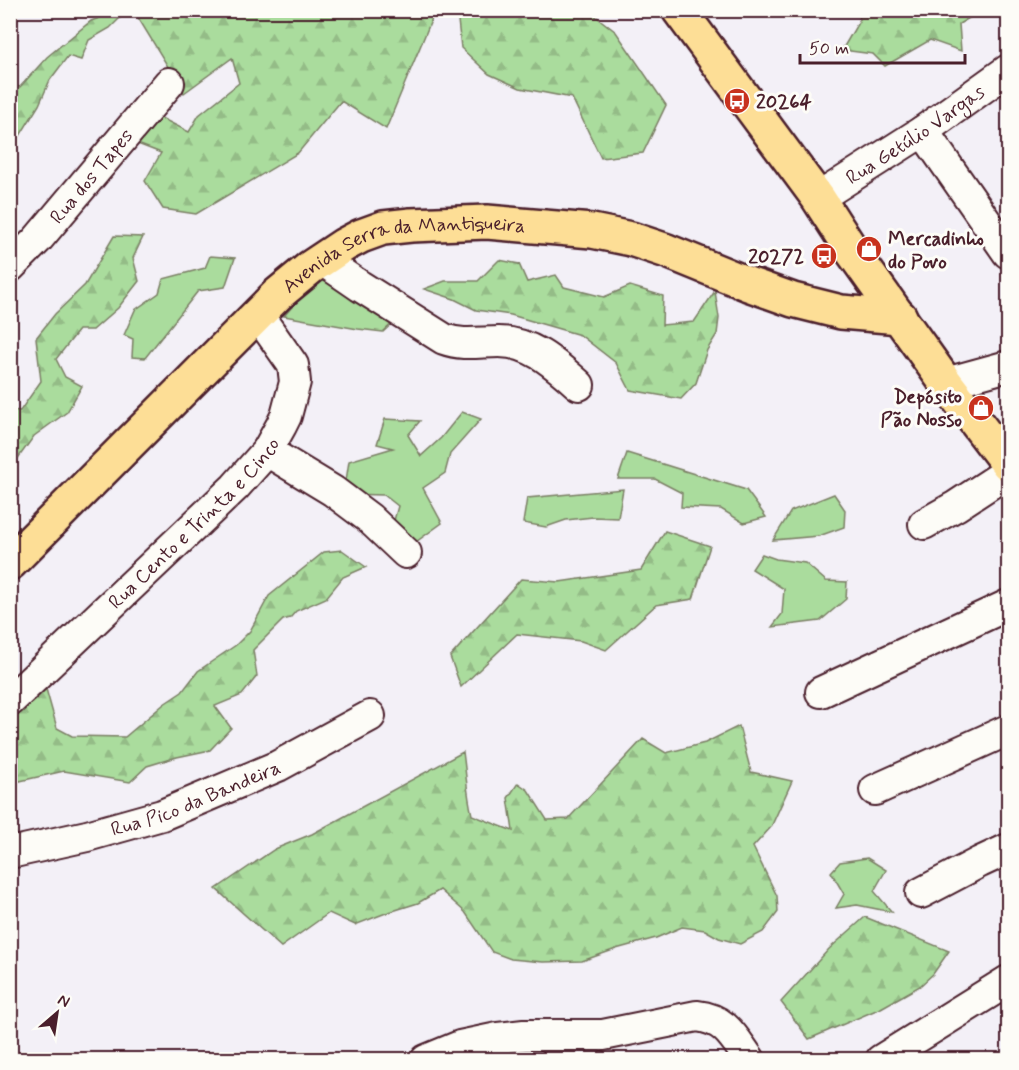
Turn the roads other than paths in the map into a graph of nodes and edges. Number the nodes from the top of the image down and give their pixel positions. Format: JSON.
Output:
{"nodes":[{"id":1,"x":679,"y":10,"type":"edge"},
{"id":2,"x":1008,"y":70,"type":"edge"},
{"id":3,"x":169,"y":83,"type":"dead end"},
{"id":4,"x":923,"y":131,"type":"junction"},
{"id":5,"x":818,"y":198,"type":"junction"},
{"id":6,"x":1008,"y":253,"type":"edge"},
{"id":7,"x":322,"y":260,"type":"junction"},
{"id":8,"x":10,"y":267,"type":"edge"},
{"id":9,"x":258,"y":315,"type":"junction"},
{"id":10,"x":900,"y":317,"type":"junction"},
{"id":11,"x":1008,"y":366,"type":"edge"},
{"id":12,"x":946,"y":383,"type":"junction"},
{"id":13,"x":579,"y":385,"type":"dead end"},
{"id":14,"x":267,"y":451,"type":"junction"},
{"id":15,"x":1008,"y":464,"type":"edge"},
{"id":16,"x":1008,"y":472,"type":"edge"},
{"id":17,"x":924,"y":524,"type":"dead end"},
{"id":18,"x":406,"y":553,"type":"dead end"},
{"id":19,"x":10,"y":563,"type":"edge"},
{"id":20,"x":1008,"y":605,"type":"edge"},
{"id":21,"x":821,"y":692,"type":"dead end"},
{"id":22,"x":10,"y":701,"type":"edge"},
{"id":23,"x":370,"y":716,"type":"dead end"},
{"id":24,"x":1008,"y":730,"type":"edge"},
{"id":25,"x":875,"y":790,"type":"dead end"},
{"id":26,"x":1008,"y":849,"type":"edge"},
{"id":27,"x":10,"y":853,"type":"edge"},
{"id":28,"x":921,"y":893,"type":"dead end"},
{"id":29,"x":1008,"y":981,"type":"edge"},
{"id":30,"x":426,"y":1059,"type":"edge"},
{"id":31,"x":750,"y":1059,"type":"edge"},
{"id":32,"x":881,"y":1059,"type":"edge"}],
"edges":[{"from":1,"to":5,"type":"main road"},
{"from":2,"to":4,"type":"street","name":"Rua Getúlio Vargas"},
{"from":3,"to":8,"type":"street","name":"Rua dos Tapes"},
{"from":4,"to":5,"type":"street","name":"Rua Getúlio Vargas"},
{"from":4,"to":6,"type":"street"},
{"from":5,"to":10,"type":"main road"},
{"from":7,"to":9,"type":"main road","name":"Avenida Serra da Mantiqueira"},
{"from":7,"to":10,"type":"main road","name":"Avenida Serra da Mantiqueira"},
{"from":7,"to":13,"type":"street"},
{"from":9,"to":14,"type":"street","name":"Rua Cento e Trinta e Cinco"},
{"from":9,"to":19,"type":"main road","name":"Avenida Serra da Mantiqueira"},
{"from":10,"to":12,"type":"main road"},
{"from":11,"to":12,"type":"street"},
{"from":12,"to":15,"type":"main road"},
{"from":14,"to":18,"type":"street"},
{"from":14,"to":22,"type":"street","name":"Rua Cento e Trinta e Cinco"},
{"from":16,"to":17,"type":"street"},
{"from":20,"to":21,"type":"street"},
{"from":23,"to":27,"type":"street","name":"Rua Pico da Bandeira"},
{"from":24,"to":25,"type":"street"},
{"from":26,"to":28,"type":"street"},
{"from":29,"to":32,"type":"street"},
{"from":30,"to":31,"type":"street"}]}
